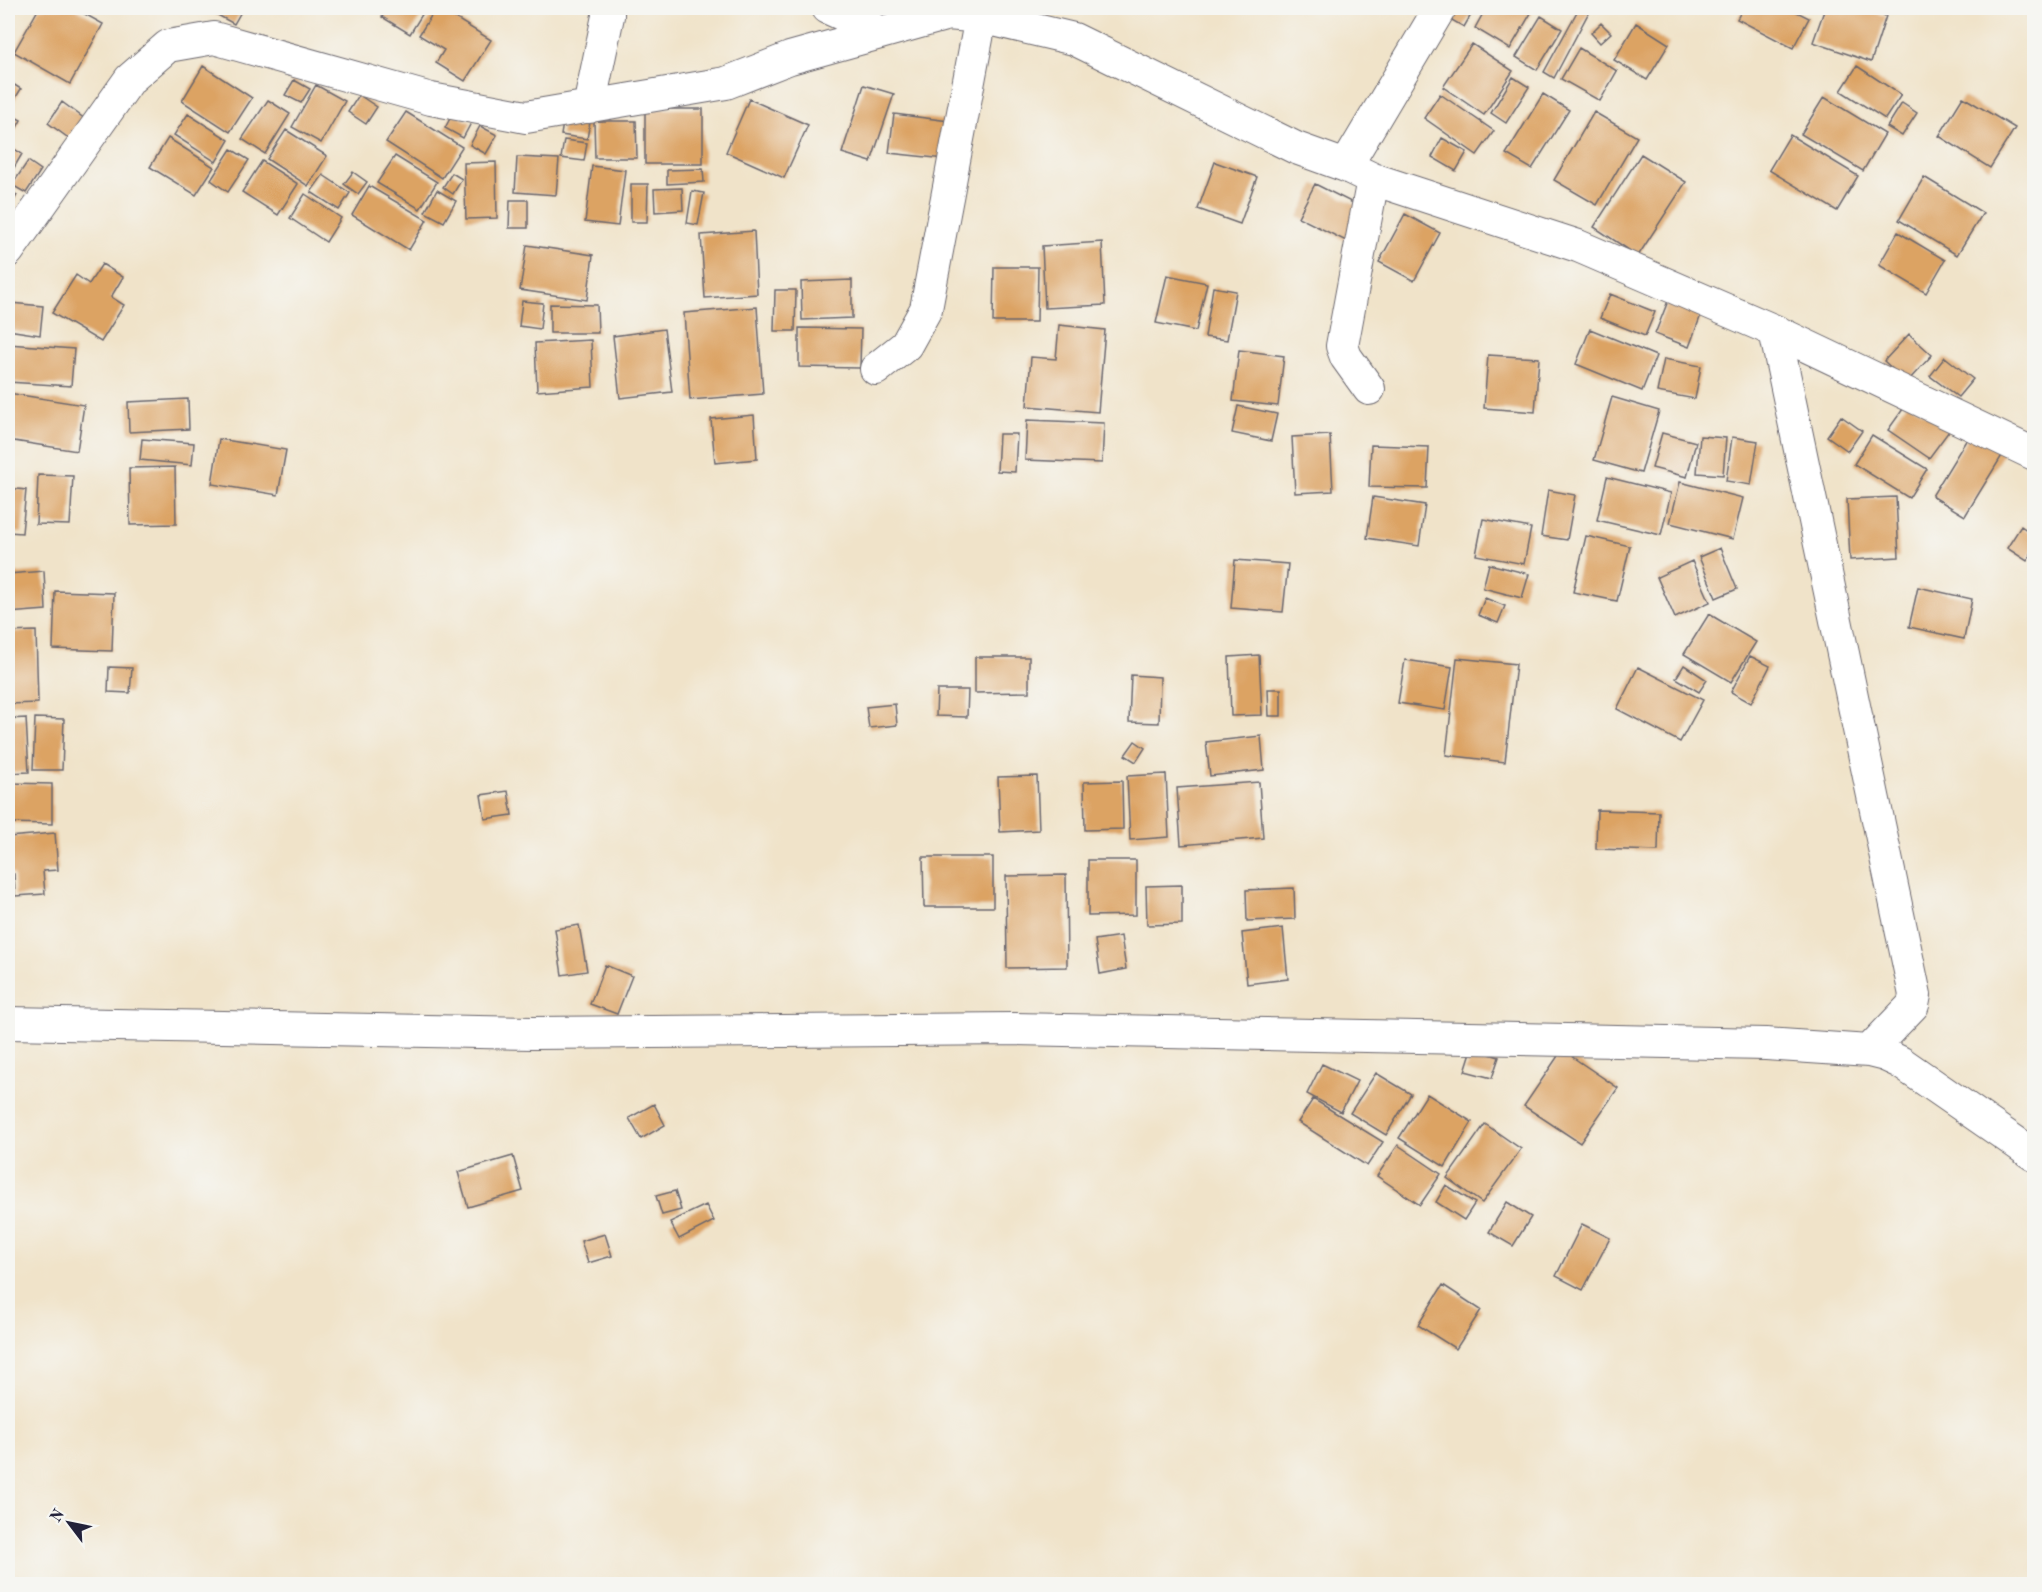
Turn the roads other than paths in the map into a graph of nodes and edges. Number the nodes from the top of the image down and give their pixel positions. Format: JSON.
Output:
{"nodes":[{"id":1,"x":608,"y":8,"type":"edge"},
{"id":2,"x":828,"y":8,"type":"edge"},
{"id":3,"x":1440,"y":8,"type":"edge"},
{"id":4,"x":981,"y":17,"type":"junction"},
{"id":5,"x":881,"y":32,"type":"junction"},
{"id":6,"x":589,"y":106,"type":"junction"},
{"id":7,"x":1359,"y":172,"type":"junction"},
{"id":8,"x":8,"y":251,"type":"edge"},
{"id":9,"x":1775,"y":331,"type":"junction"},
{"id":10,"x":876,"y":369,"type":"dead end"},
{"id":11,"x":1369,"y":389,"type":"dead end"},
{"id":12,"x":2034,"y":454,"type":"edge"},
{"id":13,"x":8,"y":1023,"type":"edge"},
{"id":14,"x":1875,"y":1045,"type":"junction"},
{"id":15,"x":2034,"y":1155,"type":"edge"}],
"edges":[{"from":1,"to":6,"type":"street"},
{"from":2,"to":5,"type":"street"},
{"from":3,"to":7,"type":"street"},
{"from":4,"to":5,"type":"street"},
{"from":4,"to":7,"type":"street"},
{"from":4,"to":10,"type":"street"},
{"from":5,"to":6,"type":"street"},
{"from":6,"to":8,"type":"street"},
{"from":7,"to":9,"type":"street"},
{"from":7,"to":11,"type":"street"},
{"from":9,"to":12,"type":"street"},
{"from":9,"to":14,"type":"street"},
{"from":13,"to":14,"type":"street"},
{"from":14,"to":15,"type":"street"}]}
